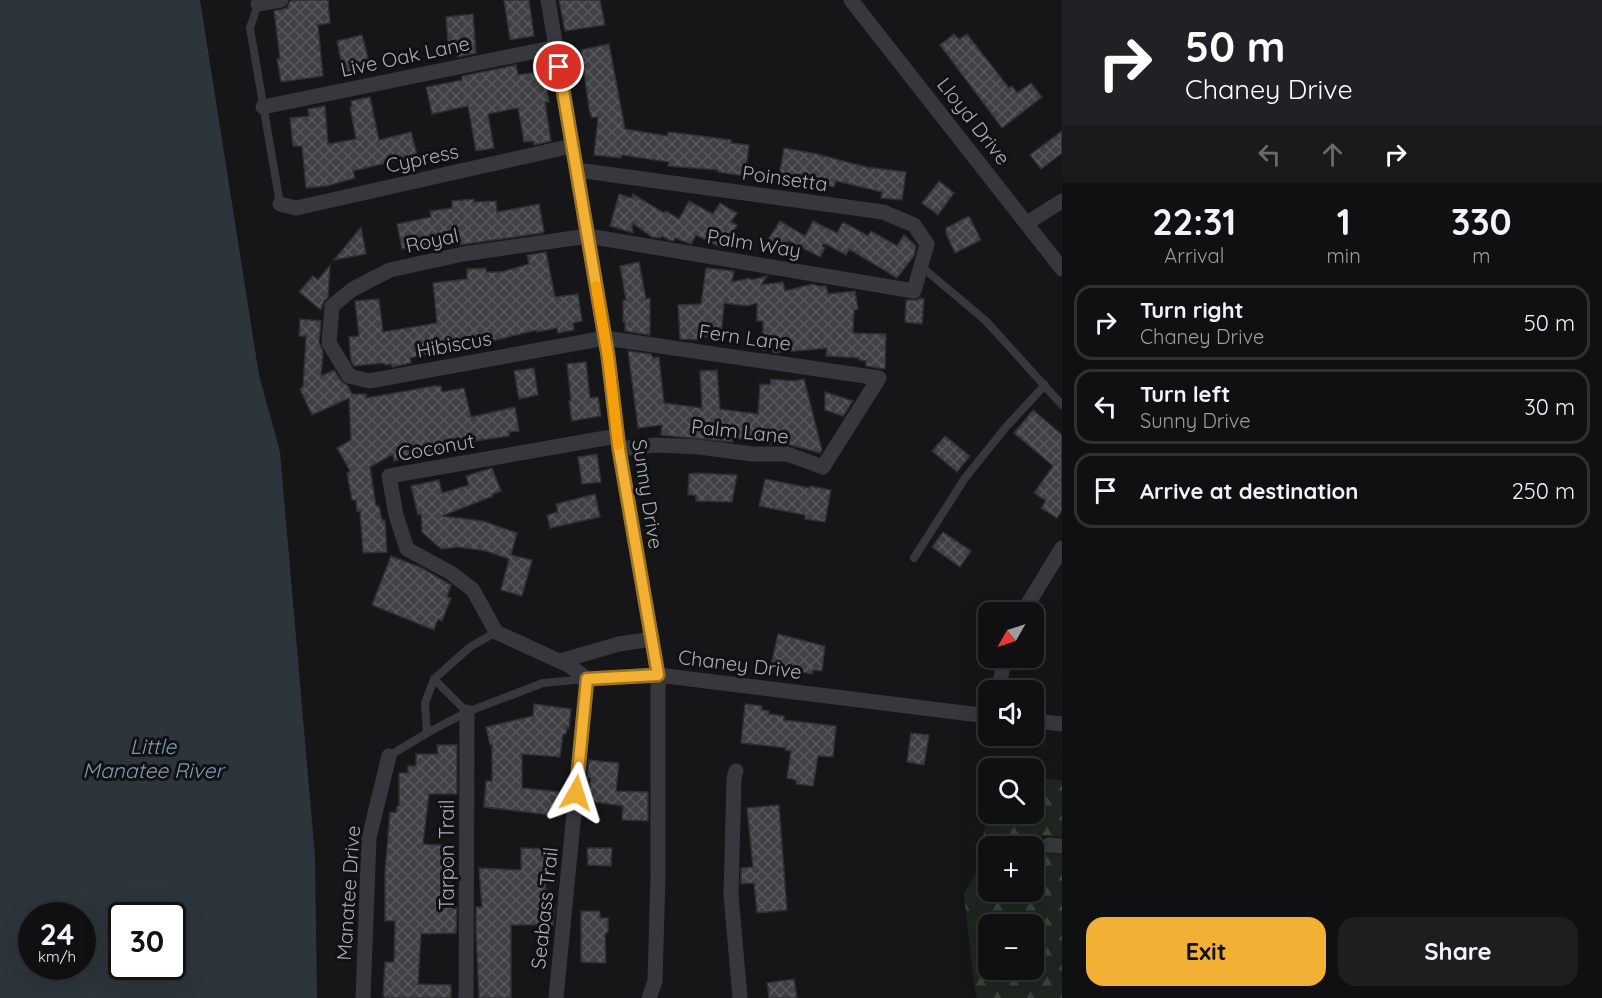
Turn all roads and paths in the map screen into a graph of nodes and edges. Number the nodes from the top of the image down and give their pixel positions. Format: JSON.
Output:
{"nodes":[{"id":1,"x":281,"y":0,"type":"edge"},
{"id":2,"x":548,"y":0,"type":"edge"},
{"id":3,"x":851,"y":0,"type":"edge"},
{"id":4,"x":258,"y":4,"type":"joint"},
{"id":5,"x":556,"y":47,"type":"junction"},
{"id":6,"x":263,"y":107,"type":"junction"},
{"id":7,"x":572,"y":146,"type":"junction"},
{"id":8,"x":577,"y":170,"type":"junction"},
{"id":9,"x":1062,"y":201,"type":"edge"},
{"id":10,"x":280,"y":204,"type":"joint"},
{"id":11,"x":1027,"y":223,"type":"junction"},
{"id":12,"x":588,"y":236,"type":"junction"},
{"id":13,"x":922,"y":267,"type":"junction"},
{"id":14,"x":1062,"y":269,"type":"edge"},
{"id":15,"x":914,"y":291,"type":"joint"},
{"id":16,"x":605,"y":338,"type":"junction"},
{"id":17,"x":329,"y":344,"type":"joint"},
{"id":18,"x":879,"y":378,"type":"joint"},
{"id":19,"x":1045,"y":385,"type":"junction"},
{"id":20,"x":1062,"y":405,"type":"edge"},
{"id":21,"x":618,"y":443,"type":"junction"},
{"id":22,"x":1060,"y":554,"type":"edge"},
{"id":23,"x":914,"y":558,"type":"dead end"},
{"id":24,"x":1029,"y":602,"type":"edge"},
{"id":25,"x":496,"y":632,"type":"junction"},
{"id":26,"x":652,"y":639,"type":"junction"},
{"id":27,"x":560,"y":661,"type":"junction"},
{"id":28,"x":658,"y":675,"type":"junction"},
{"id":29,"x":434,"y":679,"type":"junction"},
{"id":30,"x":587,"y":679,"type":"junction"},
{"id":31,"x":467,"y":712,"type":"junction"},
{"id":32,"x":978,"y":715,"type":"edge"},
{"id":33,"x":1044,"y":722,"type":"edge"},
{"id":34,"x":1062,"y":724,"type":"edge"},
{"id":35,"x":427,"y":733,"type":"junction"},
{"id":36,"x":389,"y":756,"type":"joint"},
{"id":37,"x":736,"y":771,"type":"dead end"},
{"id":38,"x":363,"y":998,"type":"edge"},
{"id":39,"x":466,"y":998,"type":"edge"},
{"id":40,"x":556,"y":998,"type":"edge"},
{"id":41,"x":649,"y":998,"type":"edge"},
{"id":42,"x":741,"y":998,"type":"edge"}],
"edges":[{"from":1,"to":4,"type":"street"},
{"from":2,"to":5,"type":"street","name":"Sunny Drive"},
{"from":3,"to":11,"type":"street","name":"Lloyd Drive"},
{"from":4,"to":6,"type":"lane"},
{"from":5,"to":6,"type":"street","name":"Live Oak Lane"},
{"from":5,"to":7,"type":"street","name":"Sunny Drive"},
{"from":6,"to":10,"type":"lane"},
{"from":7,"to":8,"type":"street","name":"Sunny Drive"},
{"from":7,"to":10,"type":"street","name":"Cypress"},
{"from":8,"to":12,"type":"street","name":"Sunny Drive"},
{"from":8,"to":13,"type":"street","name":"Poinsetta"},
{"from":9,"to":11,"type":"street"},
{"from":11,"to":14,"type":"street","name":"Lloyd Drive"},
{"from":12,"to":15,"type":"street","name":"Palm Way"},
{"from":12,"to":16,"type":"street","name":"Sunny Drive"},
{"from":12,"to":17,"type":"street","name":"Royal"},
{"from":13,"to":15,"type":"street","name":"Poinsetta"},
{"from":13,"to":19,"type":"lane"},
{"from":16,"to":17,"type":"street","name":"Hibiscus"},
{"from":16,"to":18,"type":"street","name":"Fern Lane"},
{"from":16,"to":21,"type":"street","name":"Sunny Drive"},
{"from":18,"to":21,"type":"street","name":"Palm Lane"},
{"from":19,"to":20,"type":"lane"},
{"from":19,"to":23,"type":"lane"},
{"from":21,"to":25,"type":"street","name":"Coconut"},
{"from":21,"to":26,"type":"street","name":"Sunny Drive"},
{"from":22,"to":24,"type":"street"},
{"from":25,"to":27,"type":"street"},
{"from":25,"to":29,"type":"lane"},
{"from":26,"to":27,"type":"street"},
{"from":26,"to":28,"type":"street","name":"Sunny Drive"},
{"from":27,"to":30,"type":"street"},
{"from":28,"to":30,"type":"street","name":"Chaney Drive"},
{"from":28,"to":32,"type":"street","name":"Chaney Drive"},
{"from":28,"to":41,"type":"street","name":"Sunny Drive"},
{"from":29,"to":31,"type":"lane"},
{"from":29,"to":35,"type":"lane"},
{"from":30,"to":31,"type":"lane"},
{"from":30,"to":40,"type":"street","name":"Seabass Trail"},
{"from":31,"to":35,"type":"lane"},
{"from":31,"to":39,"type":"street","name":"Tarpon Trail"},
{"from":33,"to":34,"type":"street"},
{"from":35,"to":36,"type":"lane"},
{"from":36,"to":38,"type":"street","name":"Manatee Drive"},
{"from":37,"to":42,"type":"street"}]}
